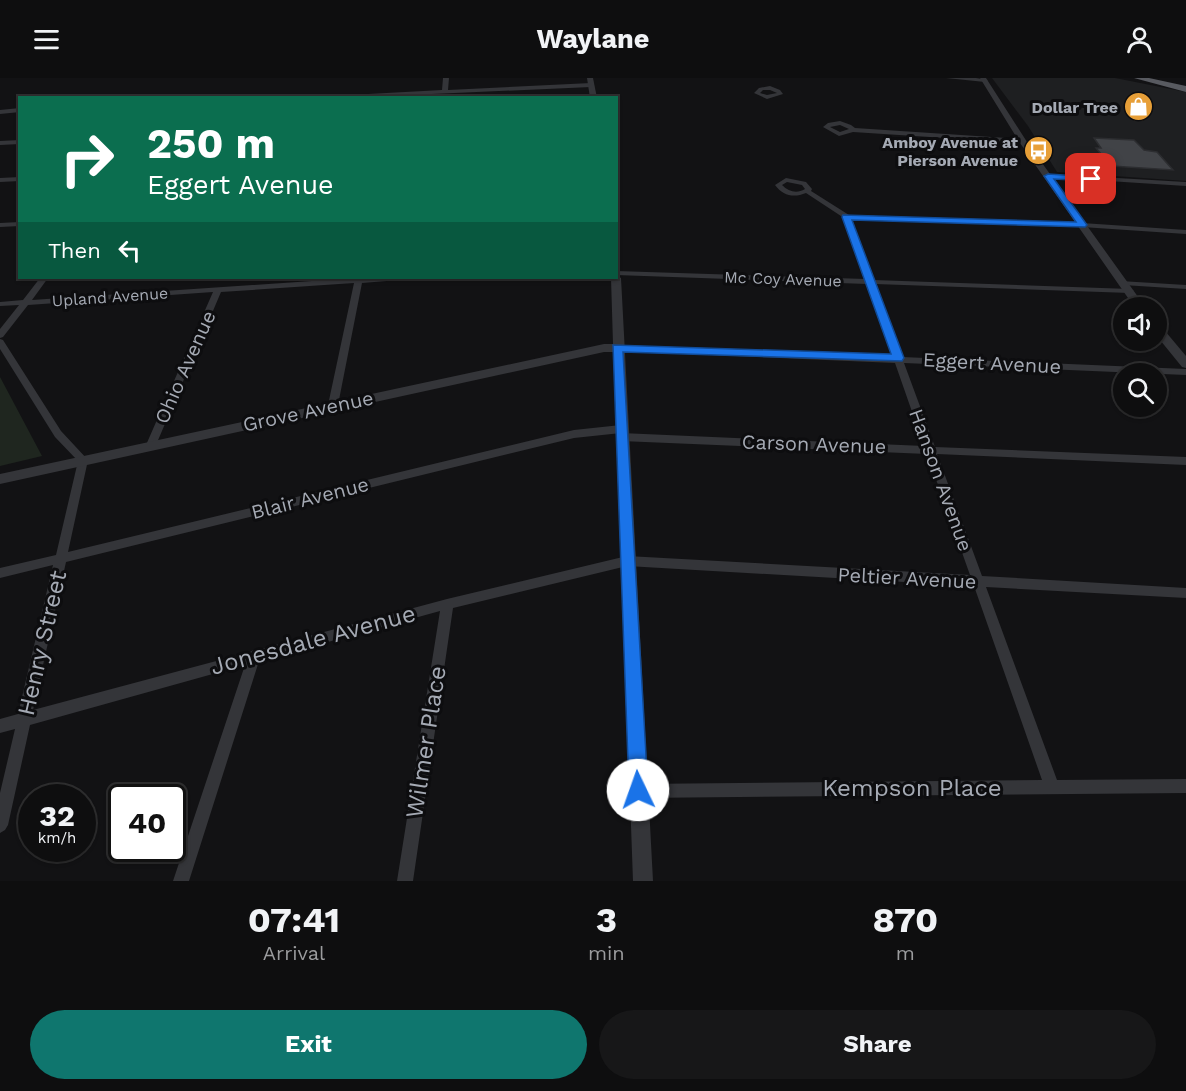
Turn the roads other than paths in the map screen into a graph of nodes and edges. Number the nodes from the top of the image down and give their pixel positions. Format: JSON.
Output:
{"nodes":[{"id":1,"x":446,"y":78,"type":"edge"},
{"id":2,"x":949,"y":78,"type":"edge"},
{"id":3,"x":1138,"y":78,"type":"edge"},
{"id":4,"x":1160,"y":78,"type":"edge"},
{"id":5,"x":1178,"y":78,"type":"edge"},
{"id":6,"x":984,"y":79,"type":"edge"},
{"id":7,"x":590,"y":80,"type":"edge"},
{"id":8,"x":1186,"y":82,"type":"edge"},
{"id":9,"x":1186,"y":89,"type":"edge"},
{"id":10,"x":445,"y":90,"type":"junction"},
{"id":11,"x":396,"y":95,"type":"edge"},
{"id":12,"x":363,"y":96,"type":"edge"},
{"id":13,"x":594,"y":96,"type":"edge"},
{"id":14,"x":18,"y":110,"type":"edge"},
{"id":15,"x":0,"y":112,"type":"edge"},
{"id":16,"x":853,"y":130,"type":"dead end"},
{"id":17,"x":1023,"y":141,"type":"junction"},
{"id":18,"x":18,"y":142,"type":"edge"},
{"id":19,"x":0,"y":143,"type":"edge"},
{"id":20,"x":1048,"y":176,"type":"junction"},
{"id":21,"x":18,"y":179,"type":"edge"},
{"id":22,"x":0,"y":180,"type":"edge"},
{"id":23,"x":1186,"y":184,"type":"edge"},
{"id":24,"x":807,"y":191,"type":"dead end"},
{"id":25,"x":847,"y":217,"type":"junction"},
{"id":26,"x":18,"y":224,"type":"edge"},
{"id":27,"x":0,"y":225,"type":"edge"},
{"id":28,"x":1082,"y":225,"type":"junction"},
{"id":29,"x":1186,"y":232,"type":"edge"},
{"id":30,"x":618,"y":273,"type":"edge"},
{"id":31,"x":43,"y":279,"type":"edge"},
{"id":32,"x":358,"y":279,"type":"edge"},
{"id":33,"x":616,"y":279,"type":"edge"},
{"id":34,"x":870,"y":282,"type":"junction"},
{"id":35,"x":1123,"y":283,"type":"junction"},
{"id":36,"x":1186,"y":287,"type":"edge"},
{"id":37,"x":218,"y":290,"type":"junction"},
{"id":38,"x":1130,"y":291,"type":"junction"},
{"id":39,"x":1134,"y":297,"type":"edge"},
{"id":40,"x":25,"y":302,"type":"junction"},
{"id":41,"x":0,"y":304,"type":"edge"},
{"id":42,"x":0,"y":335,"type":"edge"},
{"id":43,"x":1167,"y":340,"type":"edge"},
{"id":44,"x":0,"y":342,"type":"edge"},
{"id":45,"x":617,"y":348,"type":"junction"},
{"id":46,"x":898,"y":358,"type":"junction"},
{"id":47,"x":1184,"y":359,"type":"edge"},
{"id":48,"x":1186,"y":372,"type":"edge"},
{"id":49,"x":333,"y":405,"type":"junction"},
{"id":50,"x":621,"y":433,"type":"junction"},
{"id":51,"x":151,"y":445,"type":"junction"},
{"id":52,"x":931,"y":449,"type":"junction"},
{"id":53,"x":83,"y":460,"type":"junction"},
{"id":54,"x":1186,"y":461,"type":"edge"},
{"id":55,"x":0,"y":478,"type":"edge"},
{"id":56,"x":62,"y":558,"type":"junction"},
{"id":57,"x":627,"y":561,"type":"junction"},
{"id":58,"x":0,"y":573,"type":"edge"},
{"id":59,"x":978,"y":582,"type":"junction"},
{"id":60,"x":1186,"y":592,"type":"edge"},
{"id":61,"x":447,"y":604,"type":"junction"},
{"id":62,"x":255,"y":655,"type":"junction"},
{"id":63,"x":24,"y":719,"type":"junction"},
{"id":64,"x":0,"y":726,"type":"edge"},
{"id":65,"x":1186,"y":786,"type":"edge"},
{"id":66,"x":1052,"y":787,"type":"junction"},
{"id":67,"x":638,"y":790,"type":"junction"},
{"id":68,"x":0,"y":825,"type":"edge"},
{"id":69,"x":181,"y":881,"type":"edge"},
{"id":70,"x":405,"y":881,"type":"edge"},
{"id":71,"x":643,"y":881,"type":"edge"}],
"edges":[{"from":1,"to":10,"type":"street"},
{"from":2,"to":6,"type":"street"},
{"from":3,"to":9,"type":"highway"},
{"from":4,"to":8,"type":"highway"},
{"from":5,"to":8,"type":"highway"},
{"from":6,"to":17,"type":"street"},
{"from":7,"to":10,"type":"street"},
{"from":7,"to":13,"type":"street"},
{"from":10,"to":11,"type":"street"},
{"from":11,"to":12,"type":"street"},
{"from":14,"to":15,"type":"street"},
{"from":16,"to":17,"type":"street"},
{"from":17,"to":20,"type":"street"},
{"from":18,"to":19,"type":"street"},
{"from":20,"to":23,"type":"street"},
{"from":20,"to":28,"type":"street"},
{"from":21,"to":22,"type":"street"},
{"from":24,"to":25,"type":"street"},
{"from":25,"to":28,"type":"street"},
{"from":25,"to":34,"type":"street","name":"Hanson Avenue"},
{"from":26,"to":27,"type":"street"},
{"from":28,"to":29,"type":"street"},
{"from":28,"to":35,"type":"street"},
{"from":30,"to":34,"type":"street","name":"Mc Coy Avenue"},
{"from":31,"to":40,"type":"street"},
{"from":32,"to":37,"type":"street","name":"Upland Avenue"},
{"from":32,"to":49,"type":"street"},
{"from":33,"to":45,"type":"street"},
{"from":34,"to":38,"type":"street","name":"Mc Coy Avenue"},
{"from":34,"to":46,"type":"street","name":"Hanson Avenue"},
{"from":35,"to":36,"type":"street"},
{"from":35,"to":38,"type":"street"},
{"from":37,"to":40,"type":"street","name":"Upland Avenue"},
{"from":37,"to":51,"type":"street","name":"Ohio Avenue"},
{"from":38,"to":39,"type":"street"},
{"from":40,"to":41,"type":"street","name":"Upland Avenue"},
{"from":40,"to":42,"type":"street"},
{"from":43,"to":47,"type":"street"},
{"from":44,"to":53,"type":"street"},
{"from":45,"to":46,"type":"street","name":"Eggert Avenue"},
{"from":45,"to":49,"type":"street","name":"Grove Avenue"},
{"from":45,"to":50,"type":"street"},
{"from":46,"to":48,"type":"street","name":"Eggert Avenue"},
{"from":46,"to":52,"type":"street","name":"Hanson Avenue"},
{"from":49,"to":51,"type":"street","name":"Grove Avenue"},
{"from":50,"to":52,"type":"street","name":"Carson Avenue"},
{"from":50,"to":56,"type":"street","name":"Blair Avenue"},
{"from":50,"to":57,"type":"street"},
{"from":51,"to":53,"type":"street","name":"Grove Avenue"},
{"from":52,"to":54,"type":"street","name":"Carson Avenue"},
{"from":52,"to":59,"type":"street","name":"Hanson Avenue"},
{"from":53,"to":55,"type":"street","name":"Grove Avenue"},
{"from":53,"to":56,"type":"street","name":"Henry Street"},
{"from":56,"to":58,"type":"street","name":"Blair Avenue"},
{"from":56,"to":63,"type":"street","name":"Henry Street"},
{"from":57,"to":59,"type":"street","name":"Peltier Avenue"},
{"from":57,"to":61,"type":"street","name":"Jonesdale Avenue"},
{"from":57,"to":67,"type":"street"},
{"from":59,"to":60,"type":"street","name":"Peltier Avenue"},
{"from":59,"to":66,"type":"street","name":"Hanson Avenue"},
{"from":61,"to":62,"type":"street","name":"Jonesdale Avenue"},
{"from":61,"to":70,"type":"street","name":"Wilmer Place"},
{"from":62,"to":63,"type":"street","name":"Jonesdale Avenue"},
{"from":62,"to":69,"type":"street"},
{"from":63,"to":64,"type":"street","name":"Jonesdale Avenue"},
{"from":63,"to":68,"type":"street","name":"Henry Street"},
{"from":65,"to":66,"type":"street","name":"Kempson Place"},
{"from":66,"to":67,"type":"street","name":"Kempson Place"},
{"from":67,"to":71,"type":"street"}]}
